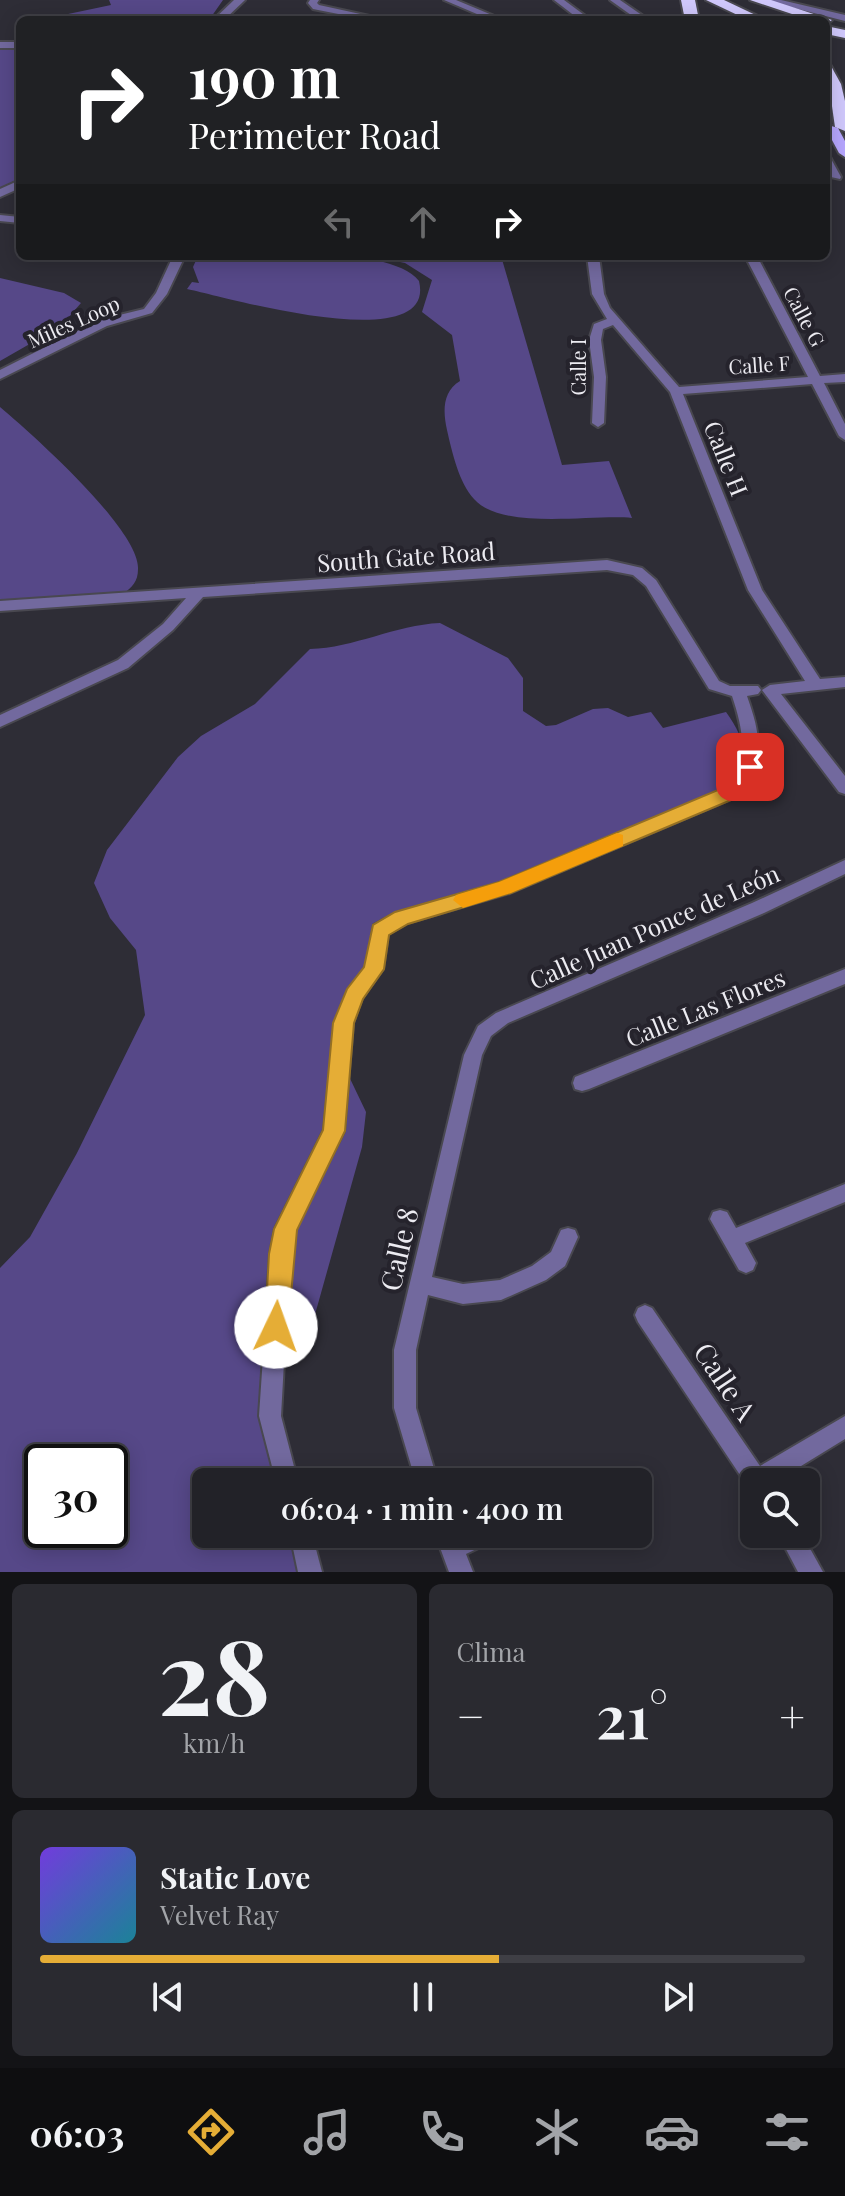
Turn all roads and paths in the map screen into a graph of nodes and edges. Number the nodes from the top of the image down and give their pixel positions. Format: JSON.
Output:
{"nodes":[{"id":1,"x":240,"y":0,"type":"edge"},
{"id":2,"x":315,"y":0,"type":"edge"},
{"id":3,"x":448,"y":0,"type":"edge"},
{"id":4,"x":558,"y":0,"type":"edge"},
{"id":5,"x":614,"y":0,"type":"edge"},
{"id":6,"x":713,"y":0,"type":"edge"},
{"id":7,"x":726,"y":0,"type":"edge"},
{"id":8,"x":738,"y":0,"type":"edge"},
{"id":9,"x":757,"y":0,"type":"edge"},
{"id":10,"x":768,"y":0,"type":"edge"},
{"id":11,"x":224,"y":16,"type":"edge"},
{"id":12,"x":362,"y":16,"type":"edge"},
{"id":13,"x":489,"y":16,"type":"edge"},
{"id":14,"x":580,"y":16,"type":"edge"},
{"id":15,"x":638,"y":16,"type":"edge"},
{"id":16,"x":750,"y":16,"type":"edge"},
{"id":17,"x":762,"y":16,"type":"edge"},
{"id":18,"x":778,"y":16,"type":"edge"},
{"id":19,"x":811,"y":16,"type":"edge"},
{"id":20,"x":845,"y":18,"type":"edge"},
{"id":21,"x":833,"y":63,"type":"edge"},
{"id":22,"x":841,"y":126,"type":"edge"},
{"id":23,"x":845,"y":153,"type":"edge"},
{"id":24,"x":177,"y":260,"type":"edge"},
{"id":25,"x":594,"y":260,"type":"edge"},
{"id":26,"x":753,"y":260,"type":"edge"},
{"id":27,"x":613,"y":321,"type":"junction"},
{"id":28,"x":0,"y":375,"type":"edge"},
{"id":29,"x":845,"y":378,"type":"edge"},
{"id":30,"x":816,"y":380,"type":"junction"},
{"id":31,"x":676,"y":391,"type":"junction"},
{"id":32,"x":598,"y":423,"type":"dead end"},
{"id":33,"x":845,"y":436,"type":"edge"},
{"id":34,"x":199,"y":593,"type":"junction"},
{"id":35,"x":0,"y":606,"type":"edge"},
{"id":36,"x":845,"y":682,"type":"edge"},
{"id":37,"x":815,"y":684,"type":"junction"},
{"id":38,"x":754,"y":690,"type":"junction"},
{"id":39,"x":0,"y":721,"type":"edge"},
{"id":40,"x":845,"y":788,"type":"edge"},
{"id":41,"x":845,"y":867,"type":"edge"},
{"id":42,"x":845,"y":976,"type":"edge"},
{"id":43,"x":484,"y":1031,"type":"joint"},
{"id":44,"x":582,"y":1083,"type":"dead end"},
{"id":45,"x":845,"y":1193,"type":"edge"},
{"id":46,"x":720,"y":1219,"type":"dead end"},
{"id":47,"x":568,"y":1237,"type":"dead end"},
{"id":48,"x":732,"y":1239,"type":"junction"},
{"id":49,"x":746,"y":1263,"type":"dead end"},
{"id":50,"x":421,"y":1284,"type":"junction"},
{"id":51,"x":645,"y":1315,"type":"dead end"},
{"id":52,"x":845,"y":1427,"type":"edge"},
{"id":53,"x":283,"y":1468,"type":"edge"},
{"id":54,"x":423,"y":1468,"type":"edge"},
{"id":55,"x":749,"y":1468,"type":"edge"},
{"id":56,"x":779,"y":1468,"type":"edge"},
{"id":57,"x":304,"y":1548,"type":"edge"},
{"id":58,"x":452,"y":1548,"type":"edge"},
{"id":59,"x":797,"y":1548,"type":"edge"},
{"id":60,"x":310,"y":1572,"type":"edge"},
{"id":61,"x":461,"y":1572,"type":"edge"},
{"id":62,"x":811,"y":1572,"type":"edge"}],
"edges":[{"from":1,"to":11,"type":"street"},
{"from":2,"to":12,"type":"street"},
{"from":3,"to":13,"type":"street"},
{"from":4,"to":14,"type":"street"},
{"from":5,"to":15,"type":"street"},
{"from":6,"to":16,"type":"highway"},
{"from":7,"to":17,"type":"highway"},
{"from":8,"to":18,"type":"highway"},
{"from":9,"to":19,"type":"highway"},
{"from":10,"to":20,"type":"street"},
{"from":21,"to":22,"type":"highway"},
{"from":22,"to":23,"type":"main road"},
{"from":24,"to":28,"type":"street","name":"Miles Loop"},
{"from":25,"to":27,"type":"street","name":"Calle H"},
{"from":26,"to":30,"type":"street","name":"Calle G"},
{"from":27,"to":31,"type":"street","name":"Calle H"},
{"from":27,"to":32,"type":"street","name":"Calle I"},
{"from":29,"to":30,"type":"street","name":"Calle F"},
{"from":30,"to":31,"type":"street","name":"Calle F"},
{"from":30,"to":33,"type":"street","name":"Calle G"},
{"from":31,"to":37,"type":"street","name":"Calle H"},
{"from":34,"to":35,"type":"street","name":"South Gate Road"},
{"from":34,"to":38,"type":"street","name":"South Gate Road"},
{"from":34,"to":39,"type":"street"},
{"from":36,"to":37,"type":"street"},
{"from":37,"to":38,"type":"street"},
{"from":38,"to":40,"type":"street"},
{"from":38,"to":53,"type":"street"},
{"from":41,"to":43,"type":"street","name":"Calle Juan Ponce de León"},
{"from":42,"to":44,"type":"street","name":"Calle Las Flores"},
{"from":43,"to":50,"type":"street","name":"Calle 8"},
{"from":45,"to":48,"type":"street"},
{"from":46,"to":48,"type":"street"},
{"from":47,"to":50,"type":"street"},
{"from":48,"to":49,"type":"street"},
{"from":50,"to":54,"type":"street","name":"Calle 8"},
{"from":51,"to":55,"type":"street","name":"Calle A"},
{"from":52,"to":56,"type":"street"},
{"from":57,"to":60,"type":"street"},
{"from":58,"to":61,"type":"street"},
{"from":59,"to":62,"type":"street"}]}
